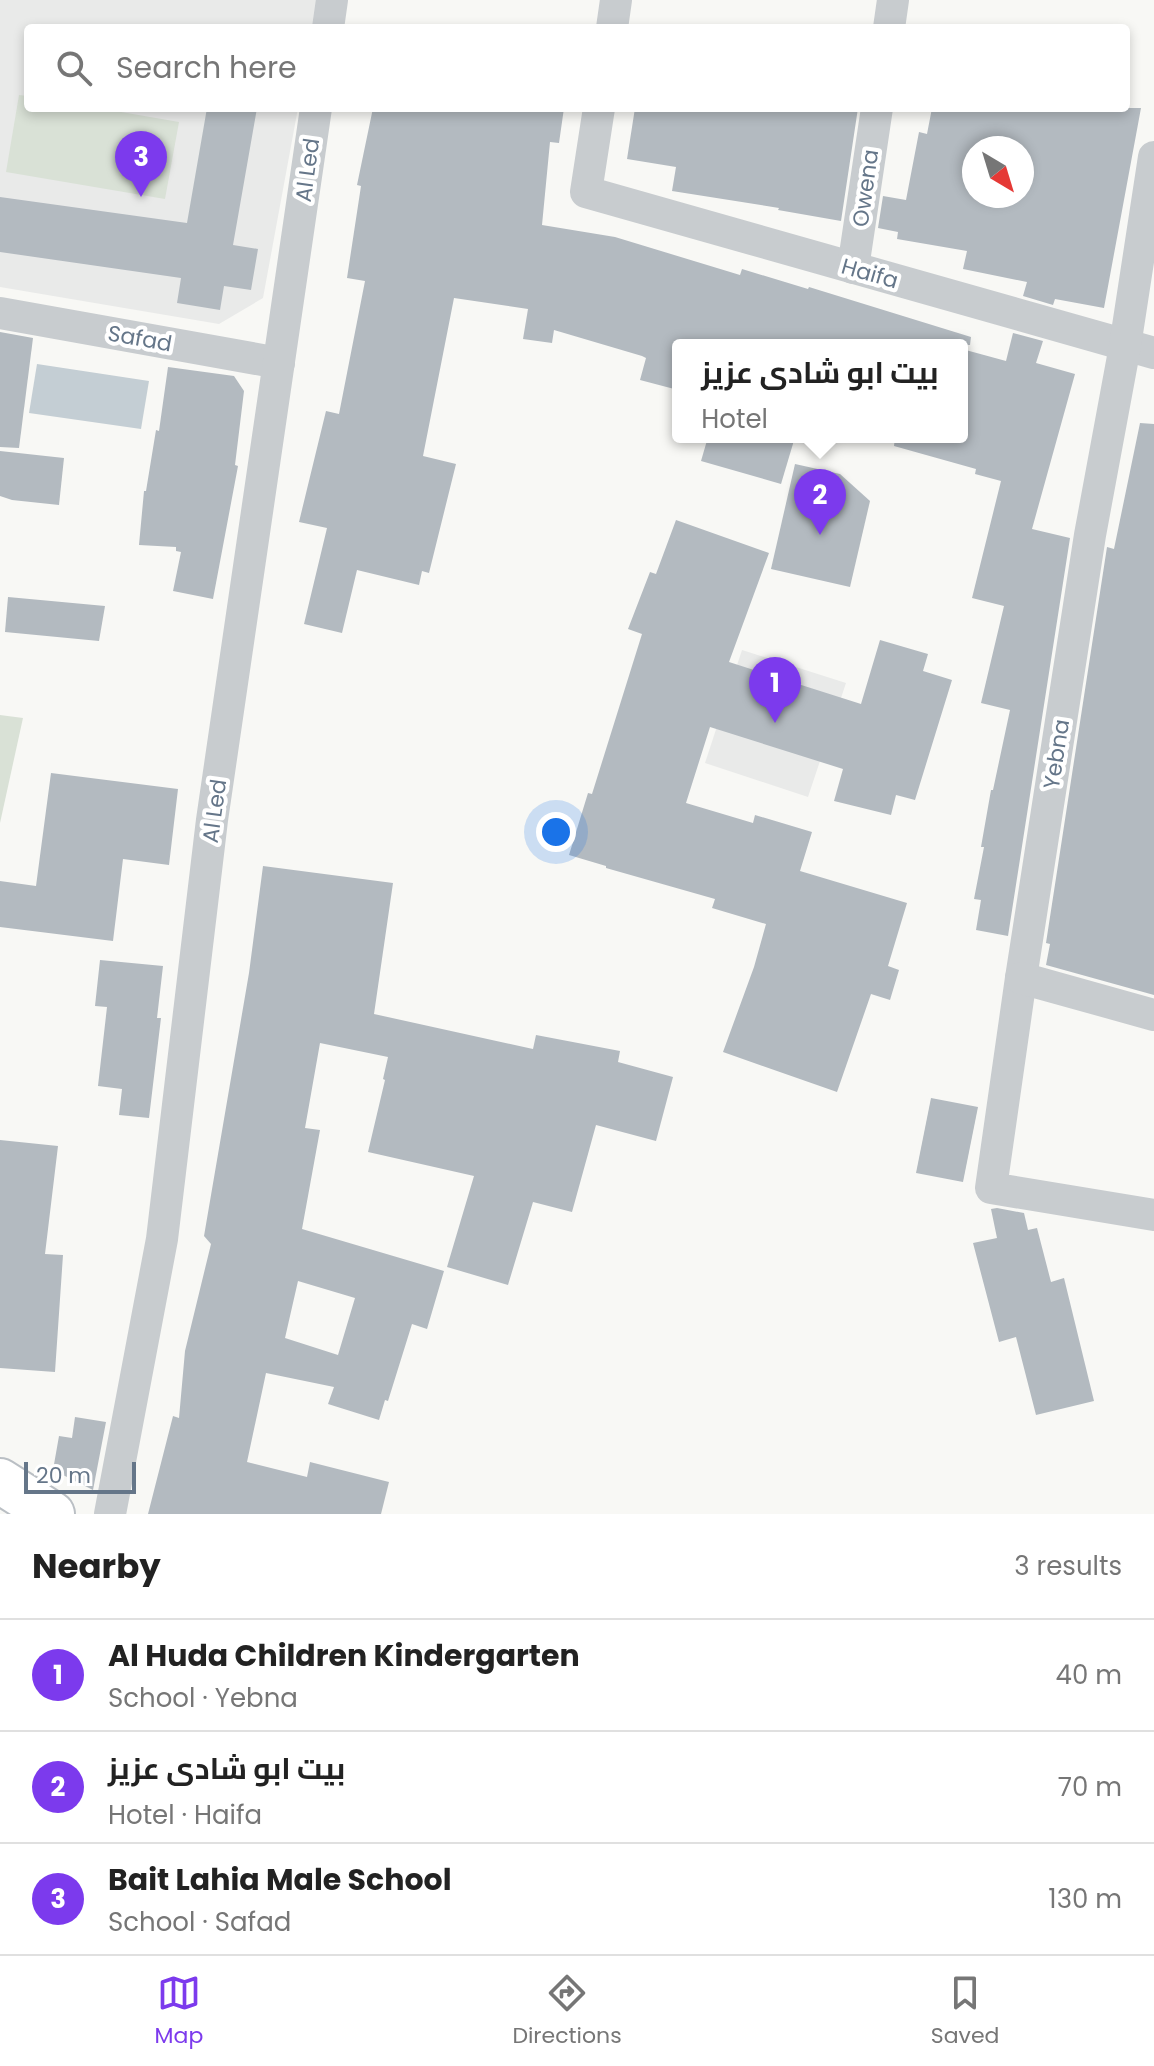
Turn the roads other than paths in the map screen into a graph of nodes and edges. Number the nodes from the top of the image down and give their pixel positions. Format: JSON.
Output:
{"nodes":[{"id":1,"x":332,"y":0,"type":"edge"},
{"id":2,"x":616,"y":0,"type":"edge"},
{"id":3,"x":893,"y":0,"type":"edge"},
{"id":4,"x":329,"y":24,"type":"edge"},
{"id":5,"x":613,"y":24,"type":"edge"},
{"id":6,"x":890,"y":24,"type":"edge"},
{"id":7,"x":315,"y":112,"type":"edge"},
{"id":8,"x":598,"y":112,"type":"edge"},
{"id":9,"x":876,"y":112,"type":"edge"},
{"id":10,"x":1154,"y":157,"type":"edge"},
{"id":11,"x":853,"y":268,"type":"junction"},
{"id":12,"x":0,"y":313,"type":"edge"},
{"id":13,"x":1139,"y":349,"type":"edge"},
{"id":14,"x":279,"y":363,"type":"junction"},
{"id":15,"x":1021,"y":978,"type":"junction"},
{"id":16,"x":1154,"y":1015,"type":"edge"},
{"id":17,"x":1154,"y":1215,"type":"edge"},
{"id":18,"x":0,"y":1481,"type":"edge"},
{"id":19,"x":52,"y":1514,"type":"edge"},
{"id":20,"x":110,"y":1514,"type":"edge"}],
"edges":[{"from":1,"to":4,"type":"street"},
{"from":2,"to":5,"type":"street"},
{"from":3,"to":6,"type":"street"},
{"from":7,"to":14,"type":"street","name":"Al Led"},
{"from":8,"to":11,"type":"street","name":"Haifa"},
{"from":9,"to":11,"type":"street","name":"Owena"},
{"from":10,"to":13,"type":"street","name":"Yebna"},
{"from":11,"to":13,"type":"street","name":"Haifa"},
{"from":12,"to":14,"type":"street","name":"Safad"},
{"from":13,"to":15,"type":"street","name":"Yebna"},
{"from":14,"to":20,"type":"street","name":"Al Led"},
{"from":15,"to":16,"type":"street"},
{"from":15,"to":17,"type":"street","name":"Yebna"},
{"from":18,"to":19,"type":"main road"}]}
